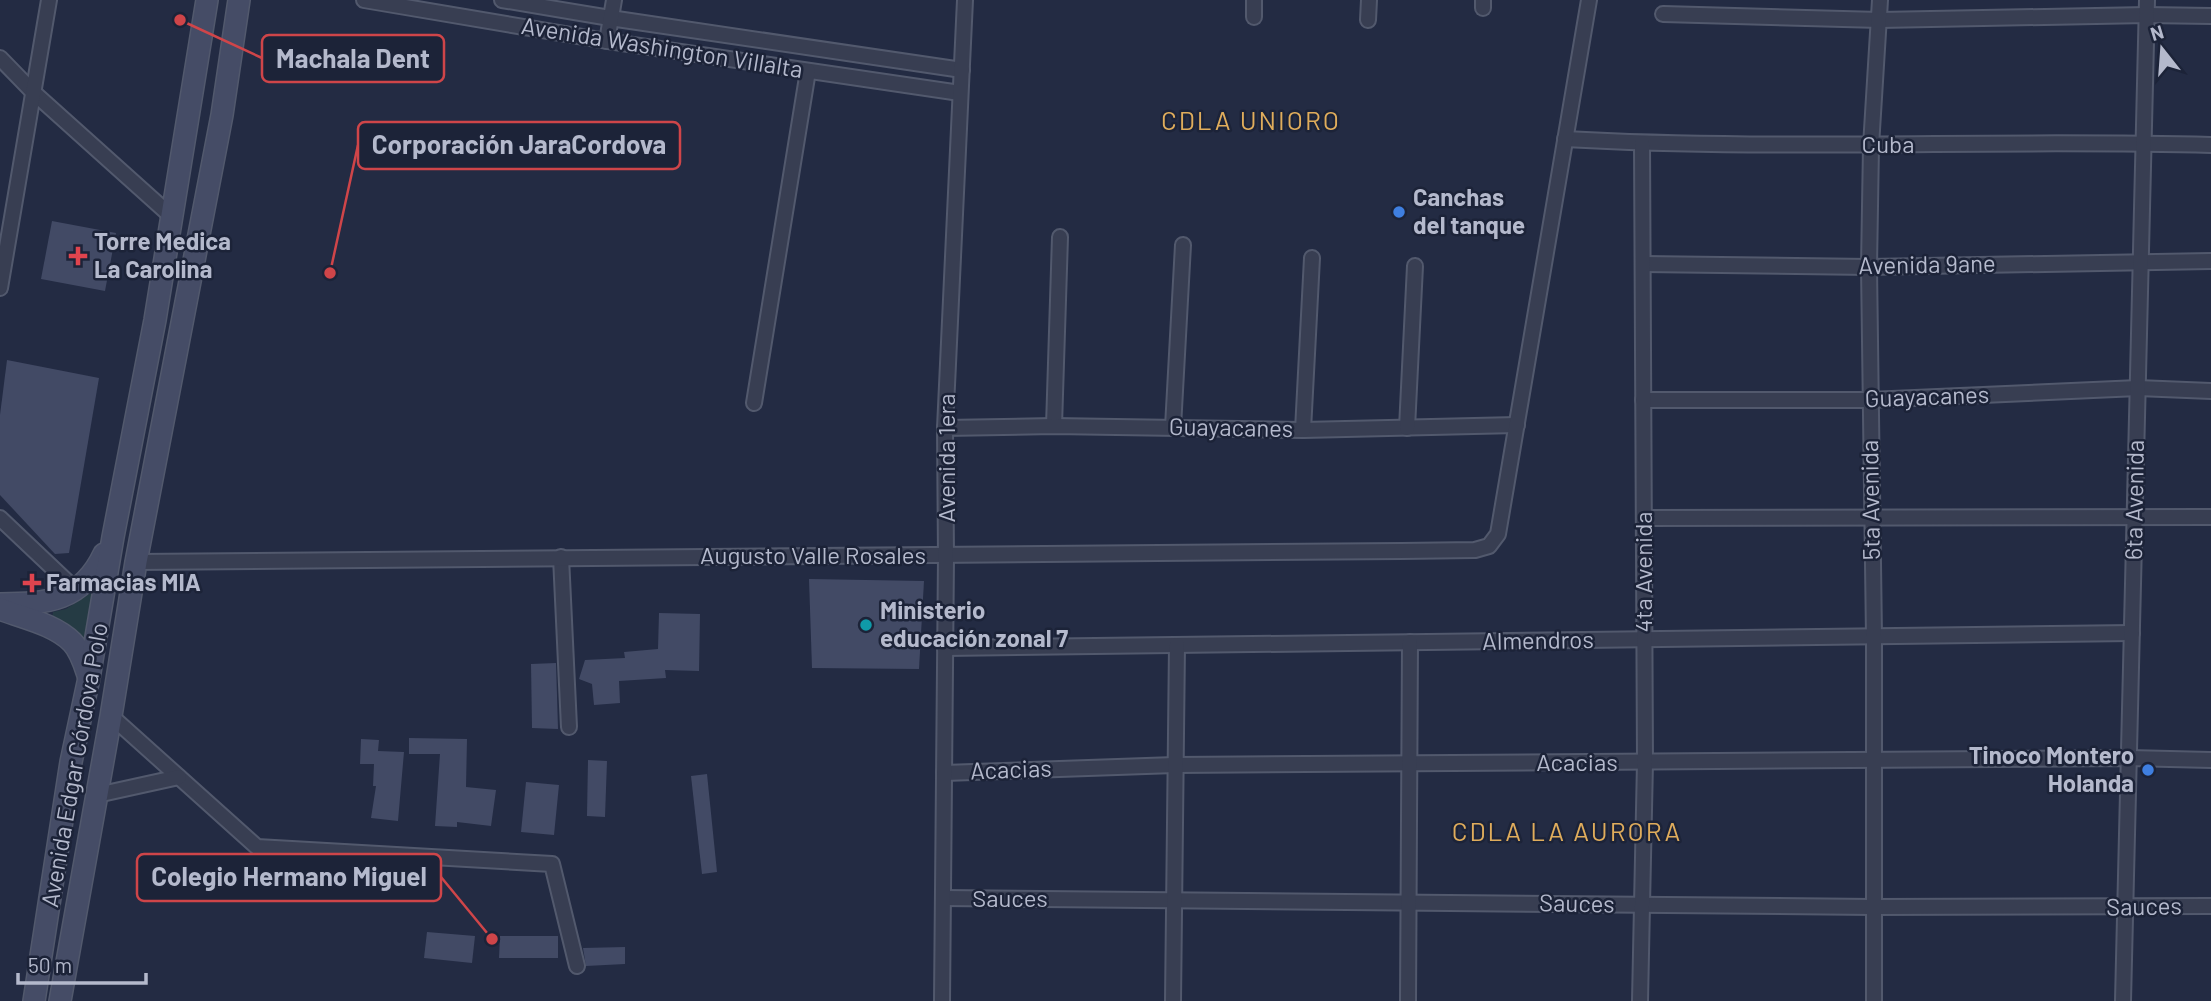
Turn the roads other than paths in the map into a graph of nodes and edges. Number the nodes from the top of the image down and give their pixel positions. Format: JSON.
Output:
{"nodes":[{"id":1,"x":49,"y":0,"type":"edge"},
{"id":2,"x":207,"y":0,"type":"edge"},
{"id":3,"x":239,"y":0,"type":"edge"},
{"id":4,"x":365,"y":0,"type":"edge"},
{"id":5,"x":502,"y":0,"type":"edge"},
{"id":6,"x":614,"y":0,"type":"edge"},
{"id":7,"x":965,"y":0,"type":"edge"},
{"id":8,"x":1254,"y":0,"type":"edge"},
{"id":9,"x":1369,"y":0,"type":"edge"},
{"id":10,"x":1589,"y":0,"type":"edge"},
{"id":11,"x":1880,"y":0,"type":"edge"},
{"id":12,"x":2147,"y":7,"type":"edge"},
{"id":13,"x":1663,"y":14,"type":"dead end"},
{"id":14,"x":1254,"y":16,"type":"dead end"},
{"id":15,"x":2211,"y":16,"type":"edge"},
{"id":16,"x":610,"y":18,"type":"junction"},
{"id":17,"x":1368,"y":20,"type":"dead end"},
{"id":18,"x":1880,"y":20,"type":"junction"},
{"id":19,"x":607,"y":41,"type":"junction"},
{"id":20,"x":0,"y":58,"type":"edge"},
{"id":21,"x":962,"y":70,"type":"junction"},
{"id":22,"x":808,"y":71,"type":"junction"},
{"id":23,"x":33,"y":92,"type":"junction"},
{"id":24,"x":960,"y":93,"type":"junction"},
{"id":25,"x":1565,"y":139,"type":"junction"},
{"id":26,"x":1642,"y":143,"type":"junction"},
{"id":27,"x":2144,"y":143,"type":"junction"},
{"id":28,"x":2211,"y":145,"type":"edge"},
{"id":29,"x":1871,"y":146,"type":"junction"},
{"id":30,"x":170,"y":215,"type":"junction"},
{"id":31,"x":1060,"y":237,"type":"dead end"},
{"id":32,"x":1183,"y":245,"type":"dead end"},
{"id":33,"x":1312,"y":258,"type":"dead end"},
{"id":34,"x":2141,"y":260,"type":"junction"},
{"id":35,"x":2211,"y":261,"type":"edge"},
{"id":36,"x":1643,"y":264,"type":"junction"},
{"id":37,"x":1415,"y":266,"type":"dead end"},
{"id":38,"x":1869,"y":267,"type":"junction"},
{"id":39,"x":0,"y":288,"type":"edge"},
{"id":40,"x":2138,"y":388,"type":"junction"},
{"id":41,"x":2211,"y":391,"type":"edge"},
{"id":42,"x":1643,"y":400,"type":"junction"},
{"id":43,"x":1869,"y":400,"type":"junction"},
{"id":44,"x":754,"y":403,"type":"dead end"},
{"id":45,"x":1517,"y":425,"type":"junction"},
{"id":46,"x":1054,"y":426,"type":"junction"},
{"id":47,"x":1173,"y":427,"type":"junction"},
{"id":48,"x":945,"y":428,"type":"junction"},
{"id":49,"x":1407,"y":428,"type":"junction"},
{"id":50,"x":1303,"y":430,"type":"junction"},
{"id":51,"x":2135,"y":515,"type":"junction"},
{"id":52,"x":1872,"y":517,"type":"junction"},
{"id":53,"x":2211,"y":517,"type":"edge"},
{"id":54,"x":1644,"y":518,"type":"junction"},
{"id":55,"x":0,"y":519,"type":"edge"},
{"id":56,"x":113,"y":537,"type":"junction"},
{"id":57,"x":946,"y":556,"type":"junction"},
{"id":58,"x":561,"y":557,"type":"junction"},
{"id":59,"x":136,"y":562,"type":"junction"},
{"id":60,"x":76,"y":590,"type":"junction"},
{"id":61,"x":0,"y":606,"type":"edge"},
{"id":62,"x":2132,"y":633,"type":"junction"},
{"id":63,"x":1874,"y":637,"type":"junction"},
{"id":64,"x":1644,"y":639,"type":"junction"},
{"id":65,"x":1410,"y":642,"type":"junction"},
{"id":66,"x":1177,"y":645,"type":"junction"},
{"id":67,"x":944,"y":648,"type":"junction"},
{"id":68,"x":89,"y":678,"type":"junction"},
{"id":69,"x":111,"y":716,"type":"junction"},
{"id":70,"x":569,"y":727,"type":"dead end"},
{"id":71,"x":2129,"y":758,"type":"junction"},
{"id":72,"x":2211,"y":760,"type":"edge"},
{"id":73,"x":1873,"y":761,"type":"junction"},
{"id":74,"x":1645,"y":762,"type":"junction"},
{"id":75,"x":1409,"y":764,"type":"junction"},
{"id":76,"x":1175,"y":765,"type":"junction"},
{"id":77,"x":944,"y":773,"type":"junction"},
{"id":78,"x":179,"y":777,"type":"junction"},
{"id":79,"x":97,"y":795,"type":"junction"},
{"id":80,"x":943,"y":898,"type":"junction"},
{"id":81,"x":1174,"y":900,"type":"junction"},
{"id":82,"x":1408,"y":902,"type":"junction"},
{"id":83,"x":1642,"y":904,"type":"junction"},
{"id":84,"x":2211,"y":906,"type":"edge"},
{"id":85,"x":1872,"y":907,"type":"junction"},
{"id":86,"x":2126,"y":907,"type":"junction"},
{"id":87,"x":577,"y":966,"type":"dead end"},
{"id":88,"x":34,"y":1001,"type":"edge"},
{"id":89,"x":60,"y":1001,"type":"edge"},
{"id":90,"x":942,"y":1001,"type":"edge"},
{"id":91,"x":1173,"y":1001,"type":"edge"},
{"id":92,"x":1408,"y":1001,"type":"edge"},
{"id":93,"x":1640,"y":1001,"type":"edge"},
{"id":94,"x":1874,"y":1001,"type":"edge"},
{"id":95,"x":2123,"y":1001,"type":"edge"}],
"edges":[{"from":1,"to":23,"type":"street"},
{"from":2,"to":30,"type":"main road","name":"Avenida Edgar Córdova Polo"},
{"from":3,"to":59,"type":"main road","name":"Avenida Edgar Córdova Polo"},
{"from":4,"to":19,"type":"street","name":"Avenida Washington Villalta"},
{"from":5,"to":16,"type":"street","name":"Avenida Washington Villalta"},
{"from":6,"to":16,"type":"street"},
{"from":7,"to":21,"type":"street","name":"Avenida 1era"},
{"from":8,"to":14,"type":"street"},
{"from":9,"to":17,"type":"street"},
{"from":10,"to":25,"type":"street"},
{"from":11,"to":18,"type":"street","name":"5ta Avenida"},
{"from":12,"to":15,"type":"street"},
{"from":12,"to":18,"type":"street"},
{"from":12,"to":27,"type":"street","name":"6ta Avenida"},
{"from":13,"to":18,"type":"street"},
{"from":16,"to":19,"type":"street"},
{"from":16,"to":21,"type":"street","name":"Avenida Washington Villalta"},
{"from":18,"to":29,"type":"street","name":"5ta Avenida"},
{"from":19,"to":22,"type":"street","name":"Avenida Washington Villalta"},
{"from":20,"to":23,"type":"street"},
{"from":21,"to":24,"type":"street","name":"Avenida 1era"},
{"from":22,"to":24,"type":"street","name":"Avenida Washington Villalta"},
{"from":22,"to":44,"type":"street"},
{"from":23,"to":30,"type":"street"},
{"from":23,"to":39,"type":"street"},
{"from":24,"to":48,"type":"street","name":"Avenida 1era"},
{"from":25,"to":26,"type":"street","name":"Cuba"},
{"from":25,"to":45,"type":"street"},
{"from":26,"to":29,"type":"street","name":"Cuba"},
{"from":26,"to":36,"type":"street","name":"4ta Avenida"},
{"from":27,"to":28,"type":"street","name":"Cuba"},
{"from":27,"to":29,"type":"street","name":"Cuba"},
{"from":27,"to":34,"type":"street","name":"6ta Avenida"},
{"from":29,"to":38,"type":"street","name":"5ta Avenida"},
{"from":30,"to":56,"type":"main road","name":"Avenida Edgar Córdova Polo"},
{"from":31,"to":46,"type":"street"},
{"from":32,"to":47,"type":"street"},
{"from":33,"to":50,"type":"street"},
{"from":34,"to":35,"type":"street","name":"Avenida 9ane"},
{"from":34,"to":38,"type":"street","name":"Avenida 9ane"},
{"from":34,"to":40,"type":"street","name":"6ta Avenida"},
{"from":36,"to":38,"type":"street","name":"Avenida 9ane"},
{"from":36,"to":42,"type":"street","name":"4ta Avenida"},
{"from":37,"to":49,"type":"street"},
{"from":38,"to":43,"type":"street","name":"5ta Avenida"},
{"from":40,"to":41,"type":"street","name":"Guayacanes"},
{"from":40,"to":43,"type":"street","name":"Guayacanes"},
{"from":40,"to":51,"type":"street","name":"6ta Avenida"},
{"from":42,"to":43,"type":"street","name":"Guayacanes"},
{"from":42,"to":54,"type":"street","name":"4ta Avenida"},
{"from":43,"to":52,"type":"street","name":"5ta Avenida"},
{"from":45,"to":49,"type":"street","name":"Guayacanes"},
{"from":45,"to":57,"type":"street","name":"Augusto Valle Rosales"},
{"from":46,"to":47,"type":"street","name":"Guayacanes"},
{"from":46,"to":48,"type":"street","name":"Guayacanes"},
{"from":47,"to":50,"type":"street","name":"Guayacanes"},
{"from":48,"to":57,"type":"street","name":"Avenida 1era"},
{"from":49,"to":50,"type":"street","name":"Guayacanes"},
{"from":51,"to":52,"type":"street"},
{"from":51,"to":53,"type":"street"},
{"from":51,"to":62,"type":"street","name":"6ta Avenida"},
{"from":52,"to":54,"type":"street"},
{"from":52,"to":63,"type":"street","name":"5ta Avenida"},
{"from":54,"to":64,"type":"street","name":"4ta Avenida"},
{"from":55,"to":60,"type":"street"},
{"from":56,"to":60,"type":"main road"},
{"from":56,"to":68,"type":"main road","name":"Avenida Edgar Córdova Polo"},
{"from":57,"to":58,"type":"street","name":"Augusto Valle Rosales"},
{"from":57,"to":67,"type":"street","name":"Avenida 1era"},
{"from":58,"to":59,"type":"street","name":"Augusto Valle Rosales"},
{"from":58,"to":70,"type":"street"},
{"from":59,"to":69,"type":"main road","name":"Avenida Edgar Córdova Polo"},
{"from":60,"to":61,"type":"main road"},
{"from":61,"to":68,"type":"main road"},
{"from":62,"to":63,"type":"street","name":"Almendros"},
{"from":62,"to":71,"type":"street","name":"6ta Avenida"},
{"from":63,"to":64,"type":"street","name":"Almendros"},
{"from":63,"to":73,"type":"street","name":"5ta Avenida"},
{"from":64,"to":65,"type":"street","name":"Almendros"},
{"from":64,"to":74,"type":"street","name":"4ta Avenida"},
{"from":65,"to":66,"type":"street","name":"Almendros"},
{"from":65,"to":75,"type":"street"},
{"from":66,"to":67,"type":"street","name":"Almendros"},
{"from":66,"to":76,"type":"street"},
{"from":67,"to":77,"type":"street","name":"Avenida 1era"},
{"from":68,"to":88,"type":"main road","name":"Avenida Edgar Córdova Polo"},
{"from":69,"to":78,"type":"street"},
{"from":69,"to":79,"type":"main road","name":"Avenida Edgar Córdova Polo"},
{"from":71,"to":72,"type":"street","name":"Acacias"},
{"from":71,"to":73,"type":"street","name":"Acacias"},
{"from":71,"to":86,"type":"street","name":"6ta Avenida"},
{"from":73,"to":74,"type":"street","name":"Acacias"},
{"from":73,"to":85,"type":"street","name":"5ta Avenida"},
{"from":74,"to":75,"type":"street","name":"Acacias"},
{"from":74,"to":83,"type":"street","name":"4ta Avenida"},
{"from":75,"to":76,"type":"street","name":"Acacias"},
{"from":75,"to":82,"type":"street"},
{"from":76,"to":77,"type":"street","name":"Acacias"},
{"from":76,"to":81,"type":"street"},
{"from":77,"to":80,"type":"street","name":"Avenida 1era"},
{"from":78,"to":79,"type":"street"},
{"from":78,"to":87,"type":"street"},
{"from":79,"to":89,"type":"main road","name":"Avenida Edgar Córdova Polo"},
{"from":80,"to":81,"type":"street","name":"Sauces"},
{"from":80,"to":90,"type":"street","name":"Avenida 1era"},
{"from":81,"to":82,"type":"street","name":"Sauces"},
{"from":81,"to":91,"type":"street"},
{"from":82,"to":83,"type":"street","name":"Sauces"},
{"from":82,"to":92,"type":"street"},
{"from":83,"to":85,"type":"street","name":"Sauces"},
{"from":83,"to":93,"type":"street","name":"4ta Avenida"},
{"from":84,"to":86,"type":"street","name":"Sauces"},
{"from":85,"to":86,"type":"street","name":"Sauces"},
{"from":85,"to":94,"type":"street","name":"5ta Avenida"},
{"from":86,"to":95,"type":"street","name":"6ta Avenida"}]}
